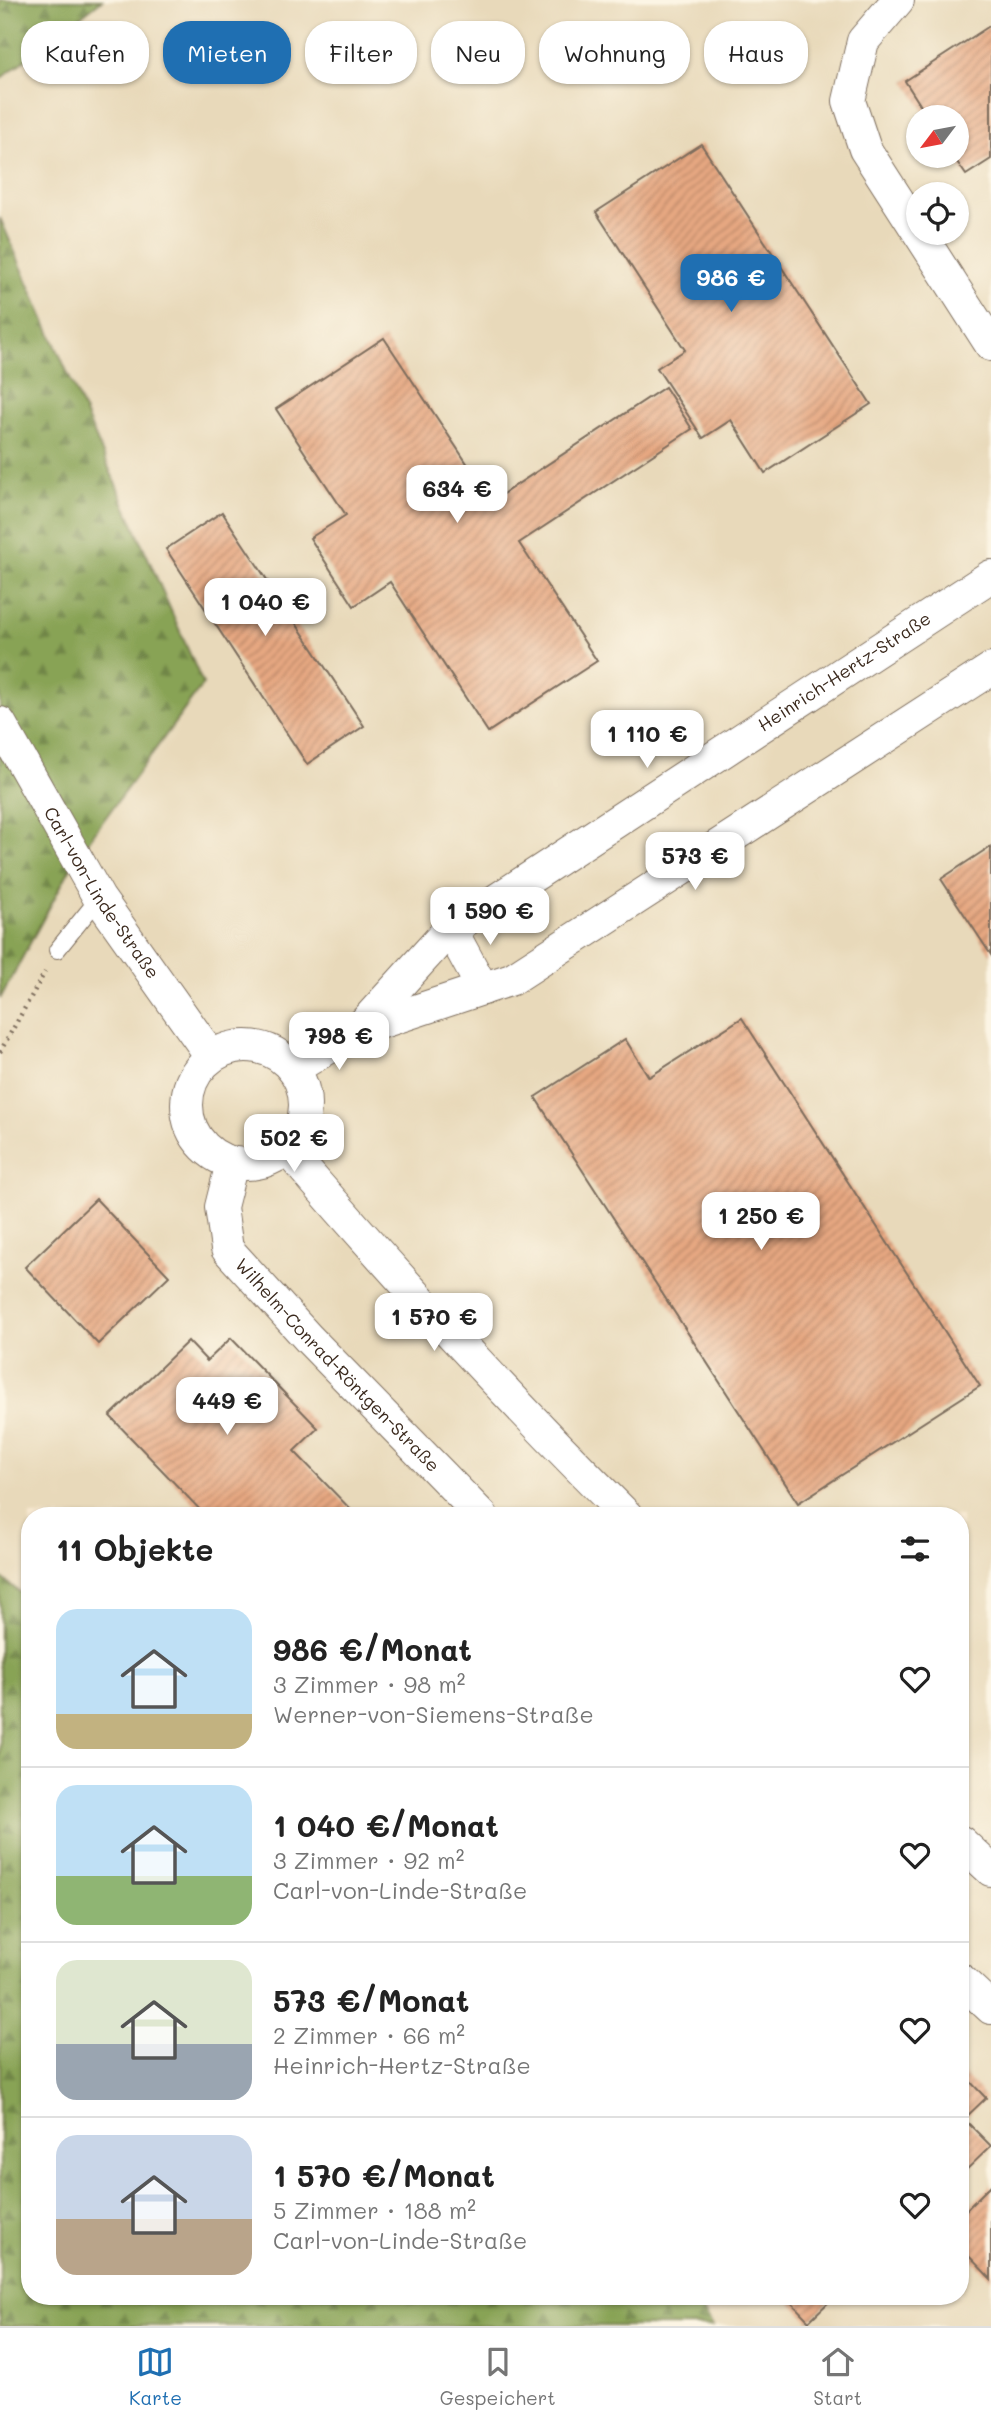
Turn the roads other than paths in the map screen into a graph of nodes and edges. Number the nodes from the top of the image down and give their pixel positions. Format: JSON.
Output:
{"nodes":[{"id":1,"x":898,"y":0,"type":"edge"},
{"id":2,"x":991,"y":345,"type":"edge"},
{"id":3,"x":991,"y":576,"type":"edge"},
{"id":4,"x":991,"y":669,"type":"edge"},
{"id":5,"x":0,"y":723,"type":"edge"},
{"id":6,"x":99,"y":898,"type":"junction"},
{"id":7,"x":451,"y":930,"type":"junction"},
{"id":8,"x":57,"y":950,"type":"road end"},
{"id":9,"x":484,"y":989,"type":"junction"},
{"id":10,"x":358,"y":1030,"type":"junction"},
{"id":11,"x":211,"y":1056,"type":"junction"},
{"id":12,"x":293,"y":1069,"type":"junction"},
{"id":13,"x":286,"y":1148,"type":"junction"},
{"id":14,"x":232,"y":1163,"type":"junction"},
{"id":15,"x":473,"y":1507,"type":"edge"},
{"id":16,"x":618,"y":1507,"type":"edge"},
{"id":17,"x":969,"y":1849,"type":"edge"},
{"id":18,"x":991,"y":1870,"type":"edge"},
{"id":19,"x":969,"y":1987,"type":"edge"},
{"id":20,"x":991,"y":2008,"type":"edge"}],
"edges":[{"from":1,"to":2,"type":"street"},
{"from":3,"to":7,"type":"street","name":"Heinrich-Hertz-Straße"},
{"from":4,"to":9,"type":"street","name":"Heinrich-Hertz-Straße"},
{"from":5,"to":6,"type":"street","name":"Carl-von-Linde-Straße"},
{"from":6,"to":8,"type":"lane"},
{"from":6,"to":11,"type":"street","name":"Carl-von-Linde-Straße"},
{"from":7,"to":9,"type":"street"},
{"from":7,"to":10,"type":"street","name":"Heinrich-Hertz-Straße"},
{"from":9,"to":10,"type":"street","name":"Heinrich-Hertz-Straße"},
{"from":10,"to":12,"type":"street","name":"Heinrich-Hertz-Straße"},
{"from":11,"to":12,"type":"street"},
{"from":11,"to":14,"type":"street"},
{"from":12,"to":13,"type":"street"},
{"from":13,"to":14,"type":"street"},
{"from":13,"to":16,"type":"street"},
{"from":14,"to":15,"type":"street","name":"Wilhelm-Conrad-Röntgen-Straße"},
{"from":17,"to":18,"type":"street"},
{"from":19,"to":20,"type":"street"}]}
